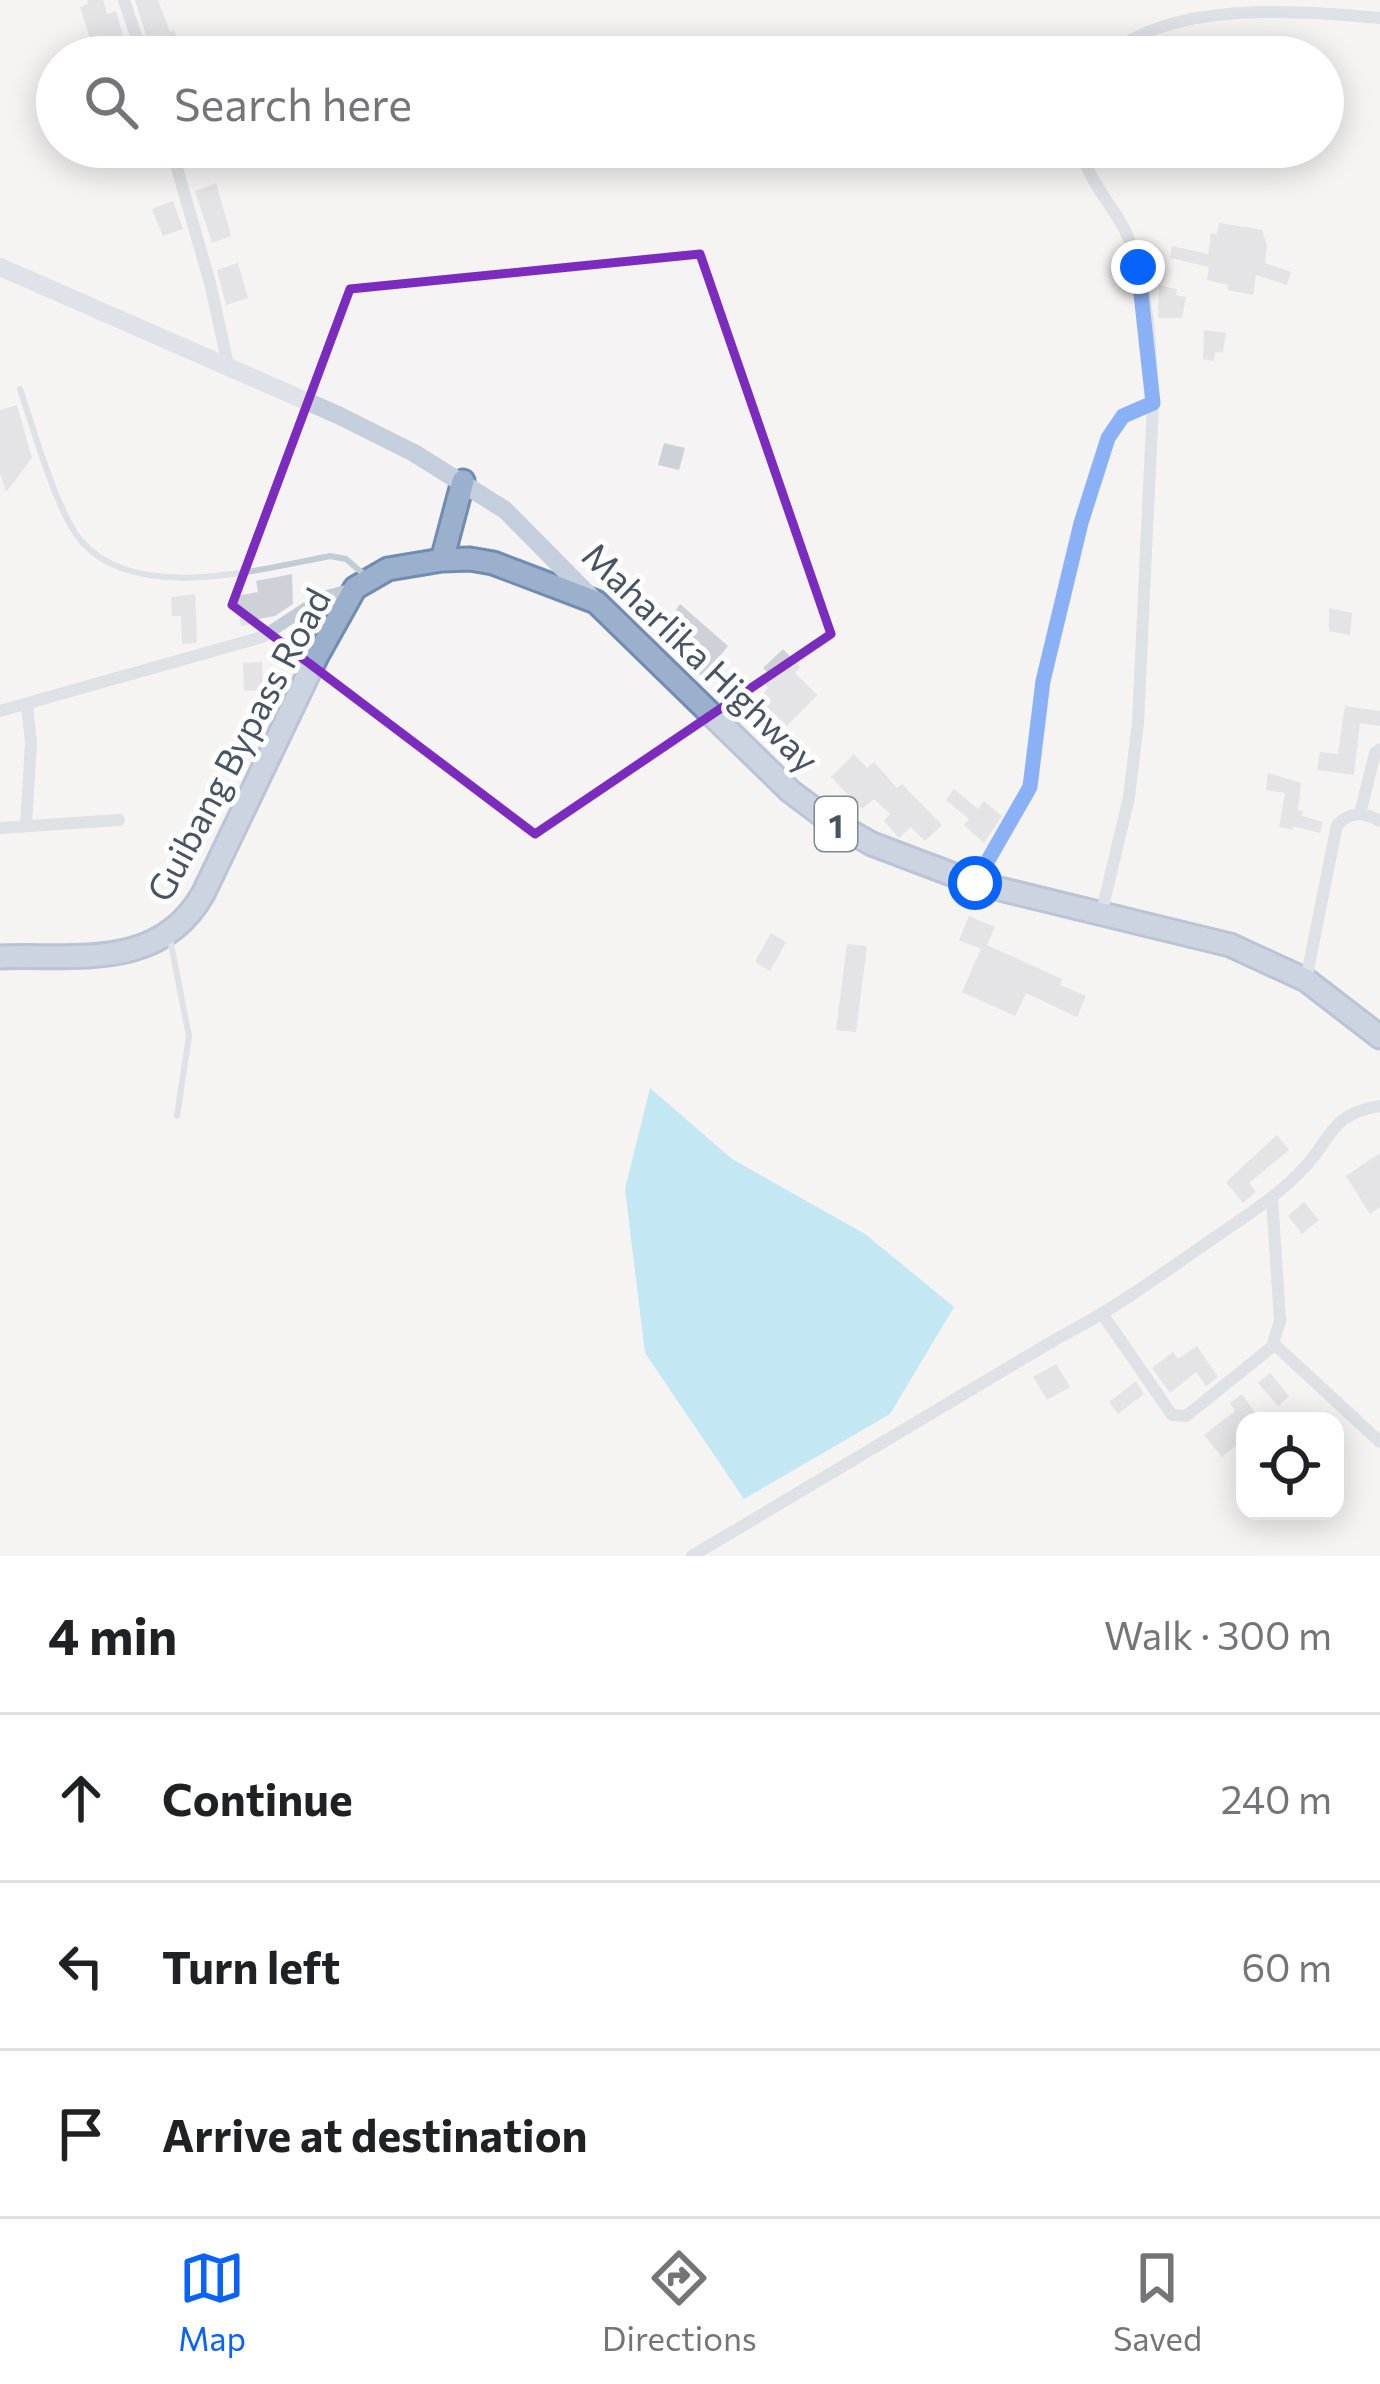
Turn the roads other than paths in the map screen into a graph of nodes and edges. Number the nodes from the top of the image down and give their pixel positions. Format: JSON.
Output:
{"nodes":[{"id":1,"x":124,"y":0,"type":"edge"},
{"id":2,"x":1200,"y":0,"type":"edge"},
{"id":3,"x":1194,"y":15,"type":"junction"},
{"id":4,"x":1380,"y":18,"type":"edge"},
{"id":5,"x":135,"y":36,"type":"edge"},
{"id":6,"x":1138,"y":36,"type":"edge"},
{"id":7,"x":177,"y":168,"type":"edge"},
{"id":8,"x":1090,"y":168,"type":"edge"},
{"id":9,"x":0,"y":267,"type":"edge"},
{"id":10,"x":230,"y":370,"type":"junction"},
{"id":11,"x":20,"y":388,"type":"dead end"},
{"id":12,"x":1153,"y":403,"type":"junction"},
{"id":13,"x":463,"y":481,"type":"junction"},
{"id":14,"x":442,"y":560,"type":"junction"},
{"id":15,"x":362,"y":584,"type":"junction"},
{"id":16,"x":596,"y":602,"type":"junction"},
{"id":17,"x":28,"y":704,"type":"junction"},
{"id":18,"x":0,"y":711,"type":"edge"},
{"id":19,"x":1380,"y":749,"type":"edge"},
{"id":20,"x":1360,"y":814,"type":"junction"},
{"id":21,"x":119,"y":820,"type":"dead end"},
{"id":22,"x":1380,"y":821,"type":"edge"},
{"id":23,"x":26,"y":825,"type":"junction"},
{"id":24,"x":0,"y":829,"type":"edge"},
{"id":25,"x":975,"y":883,"type":"junction"},
{"id":26,"x":1101,"y":915,"type":"junction"},
{"id":27,"x":169,"y":935,"type":"junction"},
{"id":28,"x":0,"y":957,"type":"edge"},
{"id":29,"x":1306,"y":980,"type":"junction"},
{"id":30,"x":1380,"y":1037,"type":"edge"},
{"id":31,"x":1380,"y":1106,"type":"edge"},
{"id":32,"x":177,"y":1116,"type":"dead end"},
{"id":33,"x":1272,"y":1197,"type":"junction"},
{"id":34,"x":1102,"y":1315,"type":"junction"},
{"id":35,"x":1274,"y":1344,"type":"junction"},
{"id":36,"x":1380,"y":1442,"type":"edge"},
{"id":37,"x":692,"y":1556,"type":"edge"}],
"edges":[{"from":1,"to":5,"type":"street"},
{"from":2,"to":3,"type":"street"},
{"from":3,"to":4,"type":"street"},
{"from":3,"to":6,"type":"street"},
{"from":7,"to":10,"type":"street"},
{"from":8,"to":12,"type":"street"},
{"from":9,"to":10,"type":"main road","name":"Maharlika Highway","number":"1"},
{"from":10,"to":13,"type":"main road","name":"Maharlika Highway","number":"1"},
{"from":11,"to":15,"type":"lane"},
{"from":12,"to":25,"type":"street"},
{"from":12,"to":26,"type":"street"},
{"from":13,"to":14,"type":"highway"},
{"from":13,"to":16,"type":"main road","name":"Maharlika Highway","number":"1"},
{"from":14,"to":15,"type":"highway","name":"Guibang Bypass Road"},
{"from":14,"to":16,"type":"highway","name":"Guibang Bypass Road"},
{"from":15,"to":17,"type":"street"},
{"from":15,"to":27,"type":"highway","name":"Guibang Bypass Road"},
{"from":16,"to":25,"type":"highway","name":"Maharlika Highway","number":"1"},
{"from":17,"to":18,"type":"street"},
{"from":17,"to":23,"type":"street"},
{"from":19,"to":20,"type":"street"},
{"from":20,"to":22,"type":"street"},
{"from":20,"to":29,"type":"street"},
{"from":21,"to":23,"type":"street"},
{"from":23,"to":24,"type":"street"},
{"from":25,"to":26,"type":"highway","name":"Maharlika Highway","number":"1"},
{"from":26,"to":29,"type":"highway","name":"Maharlika Highway","number":"1"},
{"from":27,"to":28,"type":"highway","name":"Guibang Bypass Road"},
{"from":27,"to":32,"type":"lane"},
{"from":29,"to":30,"type":"highway","name":"Maharlika Highway","number":"1"},
{"from":31,"to":33,"type":"street"},
{"from":33,"to":34,"type":"street"},
{"from":33,"to":35,"type":"street"},
{"from":34,"to":35,"type":"street"},
{"from":34,"to":37,"type":"street"},
{"from":35,"to":36,"type":"street"}]}
